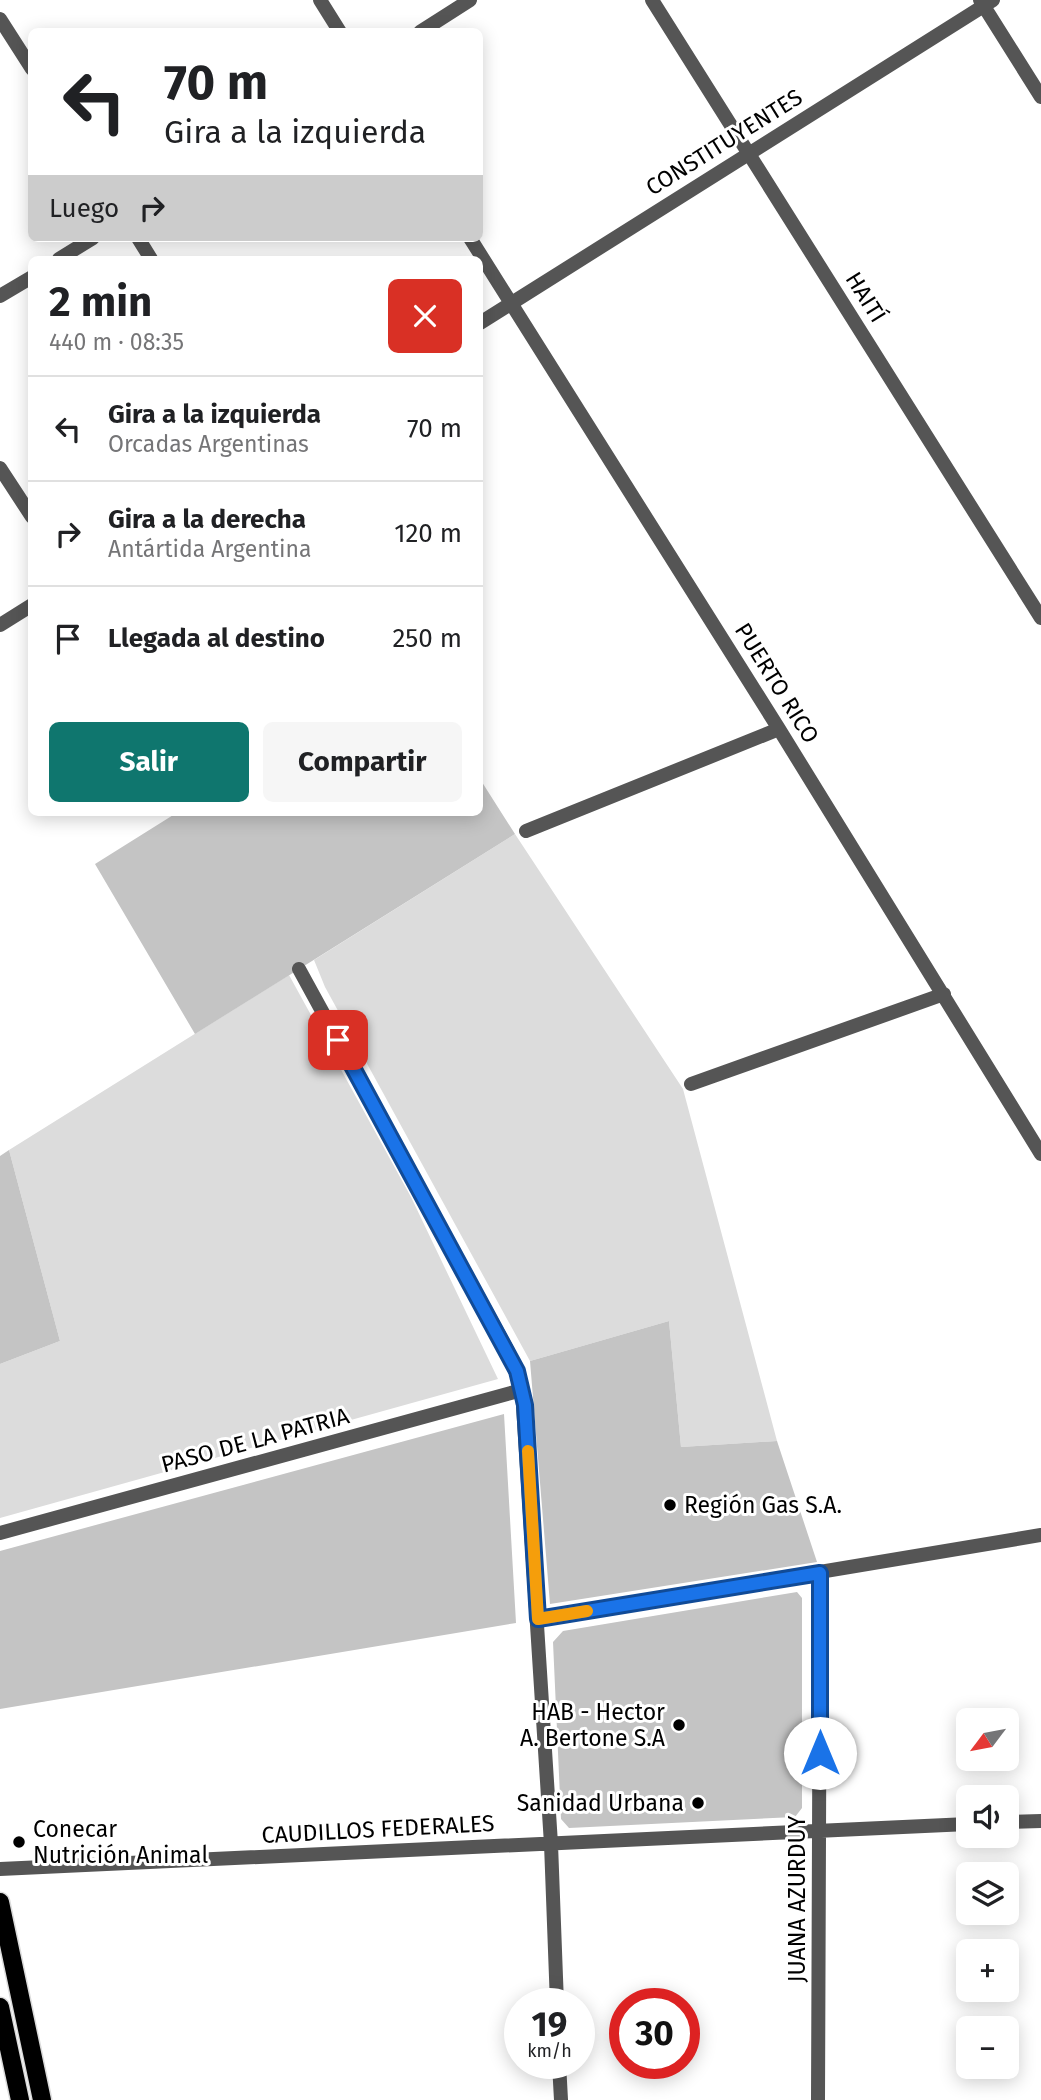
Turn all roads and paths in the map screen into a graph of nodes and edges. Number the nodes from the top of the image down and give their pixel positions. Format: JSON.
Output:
{"nodes":[{"id":1,"x":320,"y":0,"type":"edge"},
{"id":2,"x":470,"y":0,"type":"edge"},
{"id":3,"x":652,"y":0,"type":"edge"},
{"id":4,"x":985,"y":2,"type":"edge"},
{"id":5,"x":0,"y":19,"type":"edge"},
{"id":6,"x":338,"y":28,"type":"edge"},
{"id":7,"x":426,"y":28,"type":"edge"},
{"id":8,"x":28,"y":63,"type":"edge"},
{"id":9,"x":1041,"y":97,"type":"edge"},
{"id":10,"x":748,"y":154,"type":"junction"},
{"id":11,"x":87,"y":242,"type":"edge"},
{"id":12,"x":64,"y":256,"type":"edge"},
{"id":13,"x":483,"y":259,"type":"edge"},
{"id":14,"x":28,"y":278,"type":"edge"},
{"id":15,"x":0,"y":296,"type":"edge"},
{"id":16,"x":511,"y":303,"type":"junction"},
{"id":17,"x":483,"y":321,"type":"edge"},
{"id":18,"x":0,"y":468,"type":"edge"},
{"id":19,"x":28,"y":511,"type":"edge"},
{"id":20,"x":28,"y":608,"type":"edge"},
{"id":21,"x":1039,"y":612,"type":"edge"},
{"id":22,"x":0,"y":625,"type":"edge"},
{"id":23,"x":779,"y":729,"type":"junction"},
{"id":24,"x":526,"y":831,"type":"dead end"},
{"id":25,"x":299,"y":969,"type":"dead end"},
{"id":26,"x":944,"y":994,"type":"junction"},
{"id":27,"x":691,"y":1084,"type":"dead end"},
{"id":28,"x":1041,"y":1154,"type":"edge"},
{"id":29,"x":522,"y":1390,"type":"junction"},
{"id":30,"x":0,"y":1533,"type":"edge"},
{"id":31,"x":1041,"y":1535,"type":"edge"},
{"id":32,"x":820,"y":1573,"type":"junction"},
{"id":33,"x":538,"y":1619,"type":"junction"},
{"id":34,"x":1041,"y":1821,"type":"edge"},
{"id":35,"x":1019,"y":1822,"type":"edge"},
{"id":36,"x":956,"y":1824,"type":"edge"},
{"id":37,"x":820,"y":1830,"type":"junction"},
{"id":38,"x":551,"y":1844,"type":"junction"},
{"id":39,"x":0,"y":1869,"type":"edge"},
{"id":40,"x":0,"y":1902,"type":"edge"},
{"id":41,"x":556,"y":1988,"type":"edge"},
{"id":42,"x":0,"y":2007,"type":"edge"},
{"id":43,"x":6,"y":2069,"type":"edge"},
{"id":44,"x":560,"y":2079,"type":"edge"},
{"id":45,"x":20,"y":2100,"type":"edge"},
{"id":46,"x":42,"y":2100,"type":"edge"},
{"id":47,"x":561,"y":2100,"type":"edge"},
{"id":48,"x":818,"y":2100,"type":"edge"}],
"edges":[{"from":1,"to":6,"type":"street"},
{"from":2,"to":7,"type":"street"},
{"from":3,"to":10,"type":"street","name":"HAITÍ"},
{"from":4,"to":9,"type":"street"},
{"from":4,"to":10,"type":"street","name":"CONSTITUYENTES"},
{"from":5,"to":8,"type":"street"},
{"from":10,"to":16,"type":"street","name":"CONSTITUYENTES"},
{"from":10,"to":21,"type":"street","name":"HAITÍ"},
{"from":11,"to":12,"type":"street"},
{"from":13,"to":16,"type":"street","name":"PUERTO RICO"},
{"from":14,"to":15,"type":"street"},
{"from":16,"to":17,"type":"street","name":"CONSTITUYENTES"},
{"from":16,"to":23,"type":"street","name":"PUERTO RICO"},
{"from":18,"to":19,"type":"street"},
{"from":20,"to":22,"type":"street"},
{"from":23,"to":24,"type":"street"},
{"from":23,"to":26,"type":"street","name":"PUERTO RICO"},
{"from":25,"to":29,"type":"street"},
{"from":26,"to":27,"type":"street"},
{"from":26,"to":28,"type":"street","name":"PUERTO RICO"},
{"from":29,"to":30,"type":"street","name":"PASO DE LA PATRIA"},
{"from":29,"to":33,"type":"street"},
{"from":31,"to":32,"type":"street"},
{"from":32,"to":33,"type":"street"},
{"from":32,"to":37,"type":"street","name":"JUANA AZURDUY"},
{"from":33,"to":38,"type":"street"},
{"from":34,"to":35,"type":"street"},
{"from":36,"to":37,"type":"street","name":"CAUDILLOS FEDERALES"},
{"from":37,"to":38,"type":"street","name":"CAUDILLOS FEDERALES"},
{"from":37,"to":48,"type":"street","name":"JUANA AZURDUY"},
{"from":38,"to":39,"type":"street","name":"CAUDILLOS FEDERALES"},
{"from":38,"to":41,"type":"street"},
{"from":40,"to":46,"type":"main road"},
{"from":42,"to":43,"type":"main road"},
{"from":43,"to":45,"type":"main road"},
{"from":44,"to":47,"type":"street"}]}
